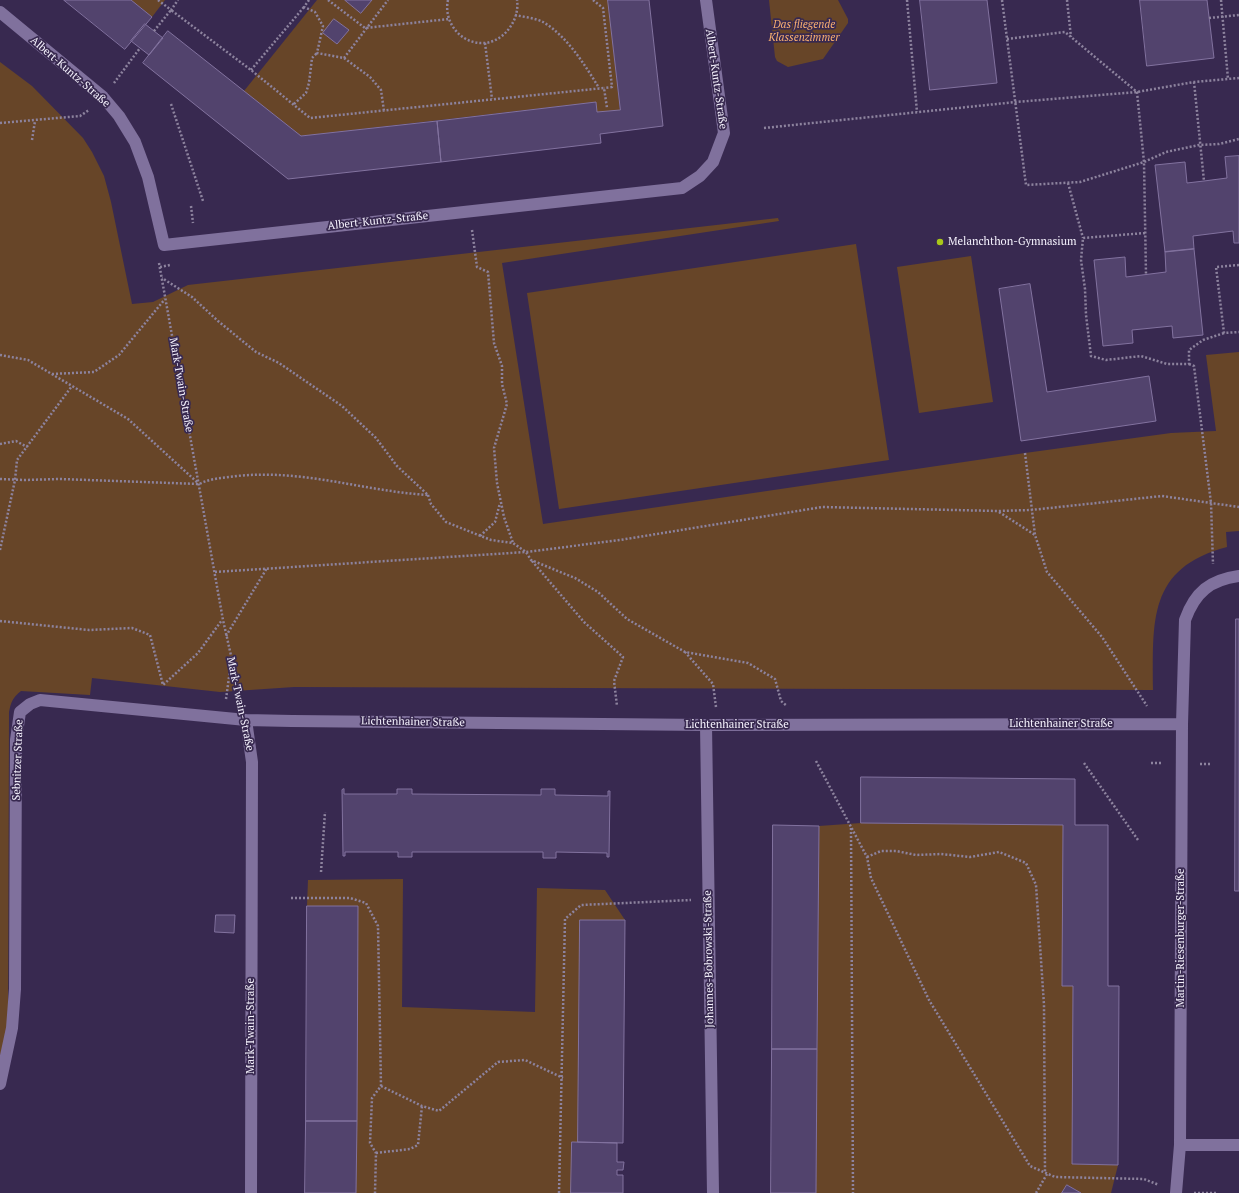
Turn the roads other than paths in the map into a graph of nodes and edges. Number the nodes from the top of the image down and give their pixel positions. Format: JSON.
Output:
{"nodes":[{"id":1,"x":706,"y":0,"type":"edge"},
{"id":2,"x":0,"y":12,"type":"edge"},
{"id":3,"x":1239,"y":576,"type":"edge"},
{"id":4,"x":246,"y":720,"type":"junction"},
{"id":5,"x":292,"y":721,"type":"joint"},
{"id":6,"x":1182,"y":724,"type":"junction"},
{"id":7,"x":712,"y":725,"type":"junction"},
{"id":8,"x":0,"y":1084,"type":"edge"},
{"id":9,"x":1180,"y":1145,"type":"junction"},
{"id":10,"x":1239,"y":1145,"type":"edge"},
{"id":11,"x":251,"y":1193,"type":"edge"},
{"id":12,"x":712,"y":1193,"type":"edge"},
{"id":13,"x":1176,"y":1193,"type":"edge"}],
"edges":[{"from":1,"to":2,"type":"street","name":"Albert-Kuntz-Straße"},
{"from":3,"to":6,"type":"street","name":"Martin-Riesenburger-Straße"},
{"from":4,"to":5,"type":"street","name":"Sebnitzer Straße"},
{"from":4,"to":8,"type":"street","name":"Sebnitzer Straße"},
{"from":4,"to":11,"type":"street","name":"Mark-Twain-Straße"},
{"from":5,"to":7,"type":"street","name":"Lichtenhainer Straße"},
{"from":6,"to":7,"type":"street","name":"Lichtenhainer Straße"},
{"from":6,"to":9,"type":"street","name":"Martin-Riesenburger-Straße"},
{"from":7,"to":12,"type":"street","name":"Johannes-Bobrowski-Straße"},
{"from":9,"to":10,"type":"street"},
{"from":9,"to":13,"type":"street","name":"Martin-Riesenburger-Straße"}]}
